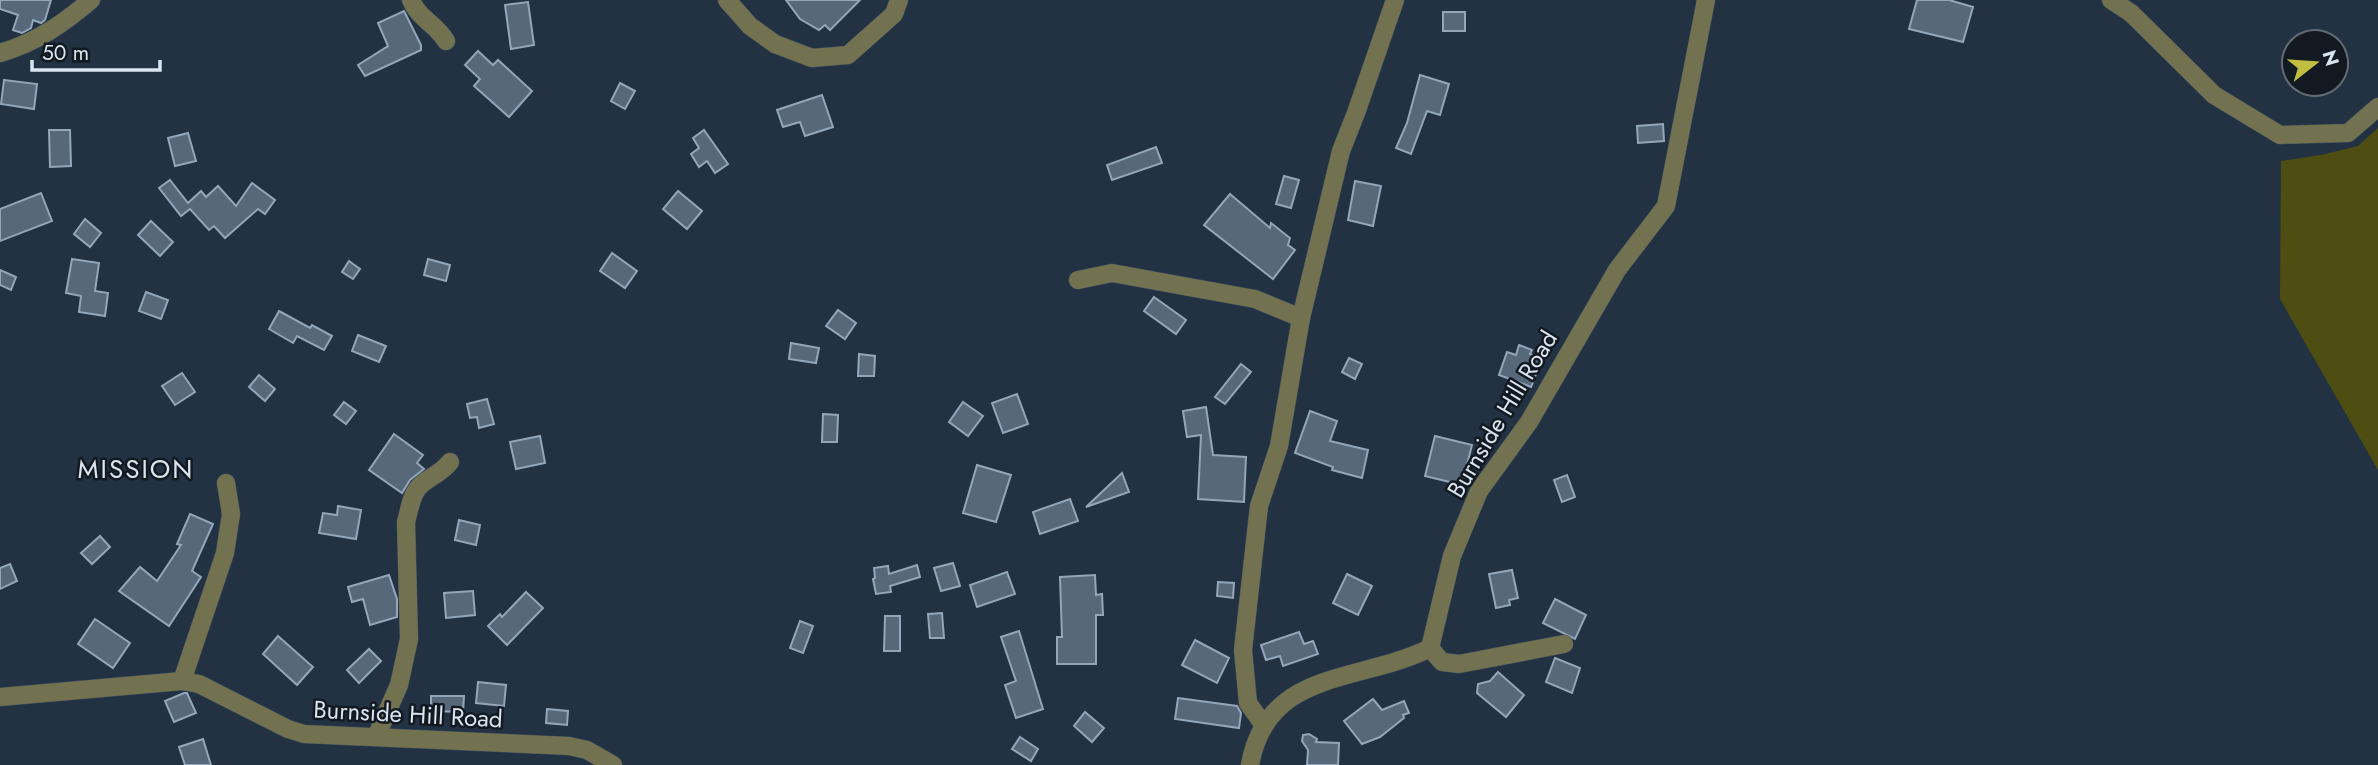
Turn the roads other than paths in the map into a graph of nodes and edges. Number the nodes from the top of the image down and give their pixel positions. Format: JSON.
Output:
{"nodes":[{"id":1,"x":91,"y":0,"type":"edge"},
{"id":2,"x":411,"y":0,"type":"edge"},
{"id":3,"x":727,"y":0,"type":"edge"},
{"id":4,"x":899,"y":0,"type":"edge"},
{"id":5,"x":1395,"y":0,"type":"edge"},
{"id":6,"x":1706,"y":0,"type":"edge"},
{"id":7,"x":2111,"y":0,"type":"edge"},
{"id":8,"x":446,"y":41,"type":"dead end"},
{"id":9,"x":0,"y":53,"type":"edge"},
{"id":10,"x":2378,"y":107,"type":"edge"},
{"id":11,"x":1078,"y":280,"type":"dead end"},
{"id":12,"x":1301,"y":318,"type":"junction"},
{"id":13,"x":450,"y":462,"type":"dead end"},
{"id":14,"x":226,"y":483,"type":"dead end"},
{"id":15,"x":1564,"y":644,"type":"dead end"},
{"id":16,"x":1430,"y":648,"type":"junction"},
{"id":17,"x":182,"y":681,"type":"junction"},
{"id":18,"x":0,"y":697,"type":"edge"},
{"id":19,"x":1263,"y":723,"type":"junction"},
{"id":20,"x":376,"y":737,"type":"junction"},
{"id":21,"x":612,"y":765,"type":"edge"},
{"id":22,"x":1250,"y":765,"type":"edge"}],
"edges":[{"from":1,"to":9,"type":"street"},
{"from":2,"to":8,"type":"street"},
{"from":3,"to":4,"type":"street"},
{"from":5,"to":12,"type":"street"},
{"from":6,"to":16,"type":"street","name":"Burnside Hill Road"},
{"from":7,"to":10,"type":"street"},
{"from":11,"to":12,"type":"street"},
{"from":12,"to":19,"type":"street"},
{"from":13,"to":20,"type":"street"},
{"from":14,"to":17,"type":"street"},
{"from":15,"to":16,"type":"street"},
{"from":16,"to":19,"type":"street"},
{"from":17,"to":18,"type":"street","name":"Burnside Hill Road"},
{"from":17,"to":20,"type":"street","name":"Burnside Hill Road"},
{"from":19,"to":22,"type":"street"},
{"from":20,"to":21,"type":"street","name":"Burnside Hill Road"}]}
